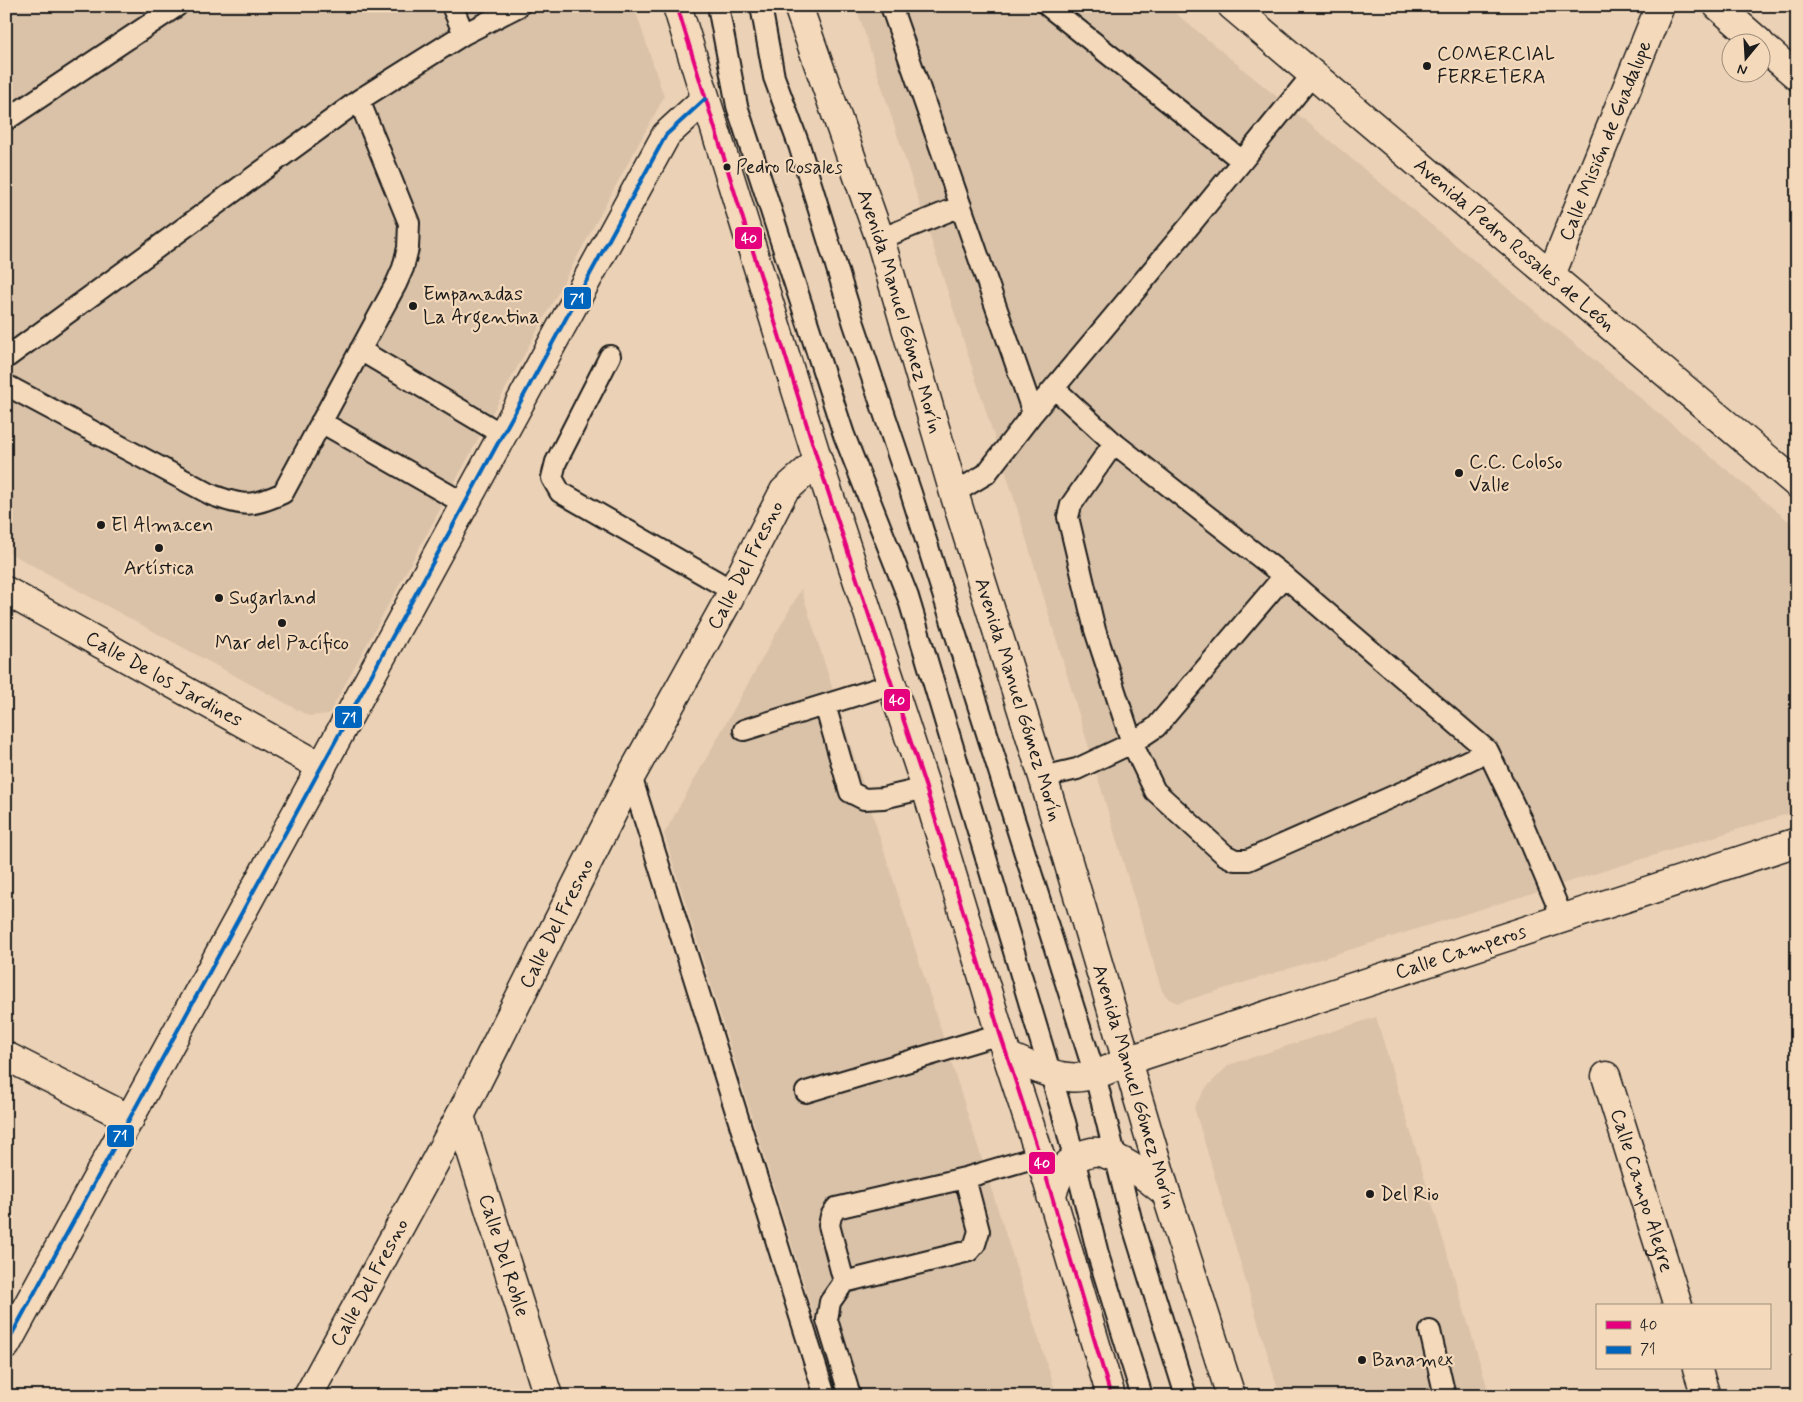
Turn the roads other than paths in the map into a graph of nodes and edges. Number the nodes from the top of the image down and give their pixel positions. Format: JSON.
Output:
{"nodes":[{"id":1,"x":178,"y":6,"type":"edge"},
{"id":2,"x":452,"y":6,"type":"edge"},
{"id":3,"x":518,"y":6,"type":"edge"},
{"id":4,"x":677,"y":6,"type":"edge"},
{"id":5,"x":718,"y":6,"type":"edge"},
{"id":6,"x":762,"y":6,"type":"edge"},
{"id":7,"x":798,"y":6,"type":"edge"},
{"id":8,"x":891,"y":6,"type":"edge"},
{"id":9,"x":1048,"y":6,"type":"edge"},
{"id":10,"x":1660,"y":6,"type":"edge"},
{"id":11,"x":1718,"y":6,"type":"edge"},
{"id":12,"x":1238,"y":9,"type":"edge"},
{"id":13,"x":1748,"y":32,"type":"edge"},
{"id":14,"x":464,"y":34,"type":"junction"},
{"id":15,"x":1770,"y":52,"type":"edge"},
{"id":16,"x":1313,"y":74,"type":"junction"},
{"id":17,"x":1797,"y":76,"type":"edge"},
{"id":18,"x":705,"y":99,"type":"junction"},
{"id":19,"x":359,"y":100,"type":"junction"},
{"id":20,"x":6,"y":120,"type":"edge"},
{"id":21,"x":1241,"y":160,"type":"junction"},
{"id":22,"x":961,"y":206,"type":"junction"},
{"id":23,"x":880,"y":240,"type":"junction"},
{"id":24,"x":1551,"y":275,"type":"junction"},
{"id":25,"x":360,"y":350,"type":"junction"},
{"id":26,"x":610,"y":356,"type":"dead end"},
{"id":27,"x":6,"y":358,"type":"edge"},
{"id":28,"x":6,"y":385,"type":"edge"},
{"id":29,"x":1054,"y":388,"type":"junction"},
{"id":30,"x":1033,"y":413,"type":"junction"},
{"id":31,"x":321,"y":422,"type":"junction"},
{"id":32,"x":503,"y":435,"type":"junction"},
{"id":33,"x":1114,"y":443,"type":"junction"},
{"id":34,"x":818,"y":461,"type":"junction"},
{"id":35,"x":1797,"y":484,"type":"edge"},
{"id":36,"x":954,"y":493,"type":"junction"},
{"id":37,"x":465,"y":504,"type":"junction"},
{"id":38,"x":1284,"y":576,"type":"junction"},
{"id":39,"x":6,"y":591,"type":"edge"},
{"id":40,"x":733,"y":591,"type":"junction"},
{"id":41,"x":892,"y":684,"type":"junction"},
{"id":42,"x":825,"y":705,"type":"junction"},
{"id":43,"x":744,"y":730,"type":"dead end"},
{"id":44,"x":1132,"y":743,"type":"junction"},
{"id":45,"x":1488,"y":751,"type":"junction"},
{"id":46,"x":322,"y":767,"type":"junction"},
{"id":47,"x":631,"y":776,"type":"junction"},
{"id":48,"x":1044,"y":777,"type":"junction"},
{"id":49,"x":926,"y":788,"type":"junction"},
{"id":50,"x":1797,"y":842,"type":"edge"},
{"id":51,"x":1563,"y":919,"type":"junction"},
{"id":52,"x":1003,"y":1045,"type":"junction"},
{"id":53,"x":6,"y":1056,"type":"edge"},
{"id":54,"x":1126,"y":1061,"type":"junction"},
{"id":55,"x":1051,"y":1075,"type":"junction"},
{"id":56,"x":1095,"y":1075,"type":"junction"},
{"id":57,"x":1606,"y":1076,"type":"dead end"},
{"id":58,"x":806,"y":1092,"type":"dead end"},
{"id":59,"x":460,"y":1116,"type":"junction"},
{"id":60,"x":130,"y":1119,"type":"junction"},
{"id":61,"x":1040,"y":1156,"type":"junction"},
{"id":62,"x":1116,"y":1159,"type":"junction"},
{"id":63,"x":1074,"y":1160,"type":"junction"},
{"id":64,"x":965,"y":1178,"type":"junction"},
{"id":65,"x":1166,"y":1194,"type":"junction"},
{"id":66,"x":1050,"y":1196,"type":"junction"},
{"id":67,"x":844,"y":1282,"type":"junction"},
{"id":68,"x":1677,"y":1304,"type":"edge"},
{"id":69,"x":1430,"y":1331,"type":"dead end"},
{"id":70,"x":8,"y":1337,"type":"edge"},
{"id":71,"x":1698,"y":1370,"type":"edge"},
{"id":72,"x":308,"y":1396,"type":"edge"},
{"id":73,"x":548,"y":1396,"type":"edge"},
{"id":74,"x":825,"y":1396,"type":"edge"},
{"id":75,"x":850,"y":1396,"type":"edge"},
{"id":76,"x":1111,"y":1396,"type":"edge"},
{"id":77,"x":1142,"y":1396,"type":"edge"},
{"id":78,"x":1186,"y":1396,"type":"edge"},
{"id":79,"x":1231,"y":1396,"type":"edge"},
{"id":80,"x":1445,"y":1396,"type":"edge"},
{"id":81,"x":1706,"y":1396,"type":"edge"}],
"edges":[{"from":1,"to":20,"type":"lane"},
{"from":2,"to":14,"type":"lane"},
{"from":3,"to":14,"type":"lane"},
{"from":4,"to":18,"type":"street"},
{"from":5,"to":55,"type":"lane"},
{"from":6,"to":56,"type":"lane"},
{"from":7,"to":23,"type":"street","name":"Avenida Manuel Gómez Morín"},
{"from":8,"to":22,"type":"lane"},
{"from":9,"to":21,"type":"lane"},
{"from":10,"to":24,"type":"street","name":"Calle Misión de Guadalupe"},
{"from":11,"to":13,"type":"street"},
{"from":12,"to":16,"type":"street","name":"Avenida Pedro Rosales de León"},
{"from":14,"to":19,"type":"lane"},
{"from":15,"to":17,"type":"street"},
{"from":16,"to":21,"type":"lane"},
{"from":16,"to":24,"type":"street","name":"Avenida Pedro Rosales de León"},
{"from":18,"to":32,"type":"street"},
{"from":18,"to":34,"type":"street"},
{"from":19,"to":25,"type":"lane"},
{"from":19,"to":27,"type":"lane"},
{"from":21,"to":29,"type":"lane"},
{"from":22,"to":23,"type":"lane"},
{"from":22,"to":30,"type":"lane"},
{"from":23,"to":36,"type":"street","name":"Avenida Manuel Gómez Morín"},
{"from":24,"to":35,"type":"street","name":"Avenida Pedro Rosales de León"},
{"from":25,"to":31,"type":"lane"},
{"from":25,"to":32,"type":"lane"},
{"from":26,"to":40,"type":"lane"},
{"from":28,"to":31,"type":"lane"},
{"from":29,"to":30,"type":"lane"},
{"from":29,"to":33,"type":"lane"},
{"from":30,"to":36,"type":"lane"},
{"from":31,"to":37,"type":"lane"},
{"from":32,"to":37,"type":"street"},
{"from":33,"to":38,"type":"lane"},
{"from":33,"to":44,"type":"lane"},
{"from":34,"to":40,"type":"street","name":"Calle Del Fresno"},
{"from":34,"to":41,"type":"street"},
{"from":36,"to":48,"type":"street","name":"Avenida Manuel Gómez Morín"},
{"from":37,"to":46,"type":"street"},
{"from":38,"to":44,"type":"lane"},
{"from":38,"to":45,"type":"lane"},
{"from":39,"to":46,"type":"street","name":"Calle De los Jardines"},
{"from":40,"to":47,"type":"street","name":"Calle Del Fresno"},
{"from":41,"to":42,"type":"lane"},
{"from":41,"to":49,"type":"street"},
{"from":42,"to":43,"type":"lane"},
{"from":42,"to":49,"type":"lane"},
{"from":44,"to":45,"type":"lane"},
{"from":44,"to":48,"type":"lane"},
{"from":45,"to":51,"type":"lane"},
{"from":46,"to":60,"type":"street"},
{"from":47,"to":59,"type":"street","name":"Calle Del Fresno"},
{"from":47,"to":74,"type":"lane"},
{"from":48,"to":54,"type":"street","name":"Avenida Manuel Gómez Morín"},
{"from":49,"to":52,"type":"street"},
{"from":50,"to":51,"type":"street","name":"Calle Camperos"},
{"from":51,"to":54,"type":"street","name":"Calle Camperos"},
{"from":52,"to":55,"type":"street","name":"Calle Camperos"},
{"from":52,"to":58,"type":"lane"},
{"from":52,"to":61,"type":"street"},
{"from":53,"to":60,"type":"street"},
{"from":54,"to":56,"type":"street","name":"Calle Camperos"},
{"from":54,"to":65,"type":"street","name":"Avenida Manuel Gómez Morín"},
{"from":55,"to":56,"type":"street","name":"Calle Camperos"},
{"from":55,"to":63,"type":"lane"},
{"from":56,"to":62,"type":"lane"},
{"from":57,"to":68,"type":"street","name":"Calle Campo Alegre"},
{"from":59,"to":72,"type":"street","name":"Calle Del Fresno"},
{"from":59,"to":73,"type":"street","name":"Calle Del Roble"},
{"from":60,"to":70,"type":"street"},
{"from":61,"to":64,"type":"lane"},
{"from":61,"to":66,"type":"street"},
{"from":62,"to":63,"type":"street"},
{"from":62,"to":65,"type":"street"},
{"from":62,"to":78,"type":"lane"},
{"from":63,"to":66,"type":"street"},
{"from":63,"to":77,"type":"lane"},
{"from":64,"to":67,"type":"lane"},
{"from":64,"to":67,"type":"lane"},
{"from":65,"to":79,"type":"street","name":"Avenida Manuel Gómez Morín"},
{"from":66,"to":76,"type":"street"},
{"from":67,"to":75,"type":"lane"},
{"from":69,"to":80,"type":"lane"},
{"from":71,"to":81,"type":"street"}]}
